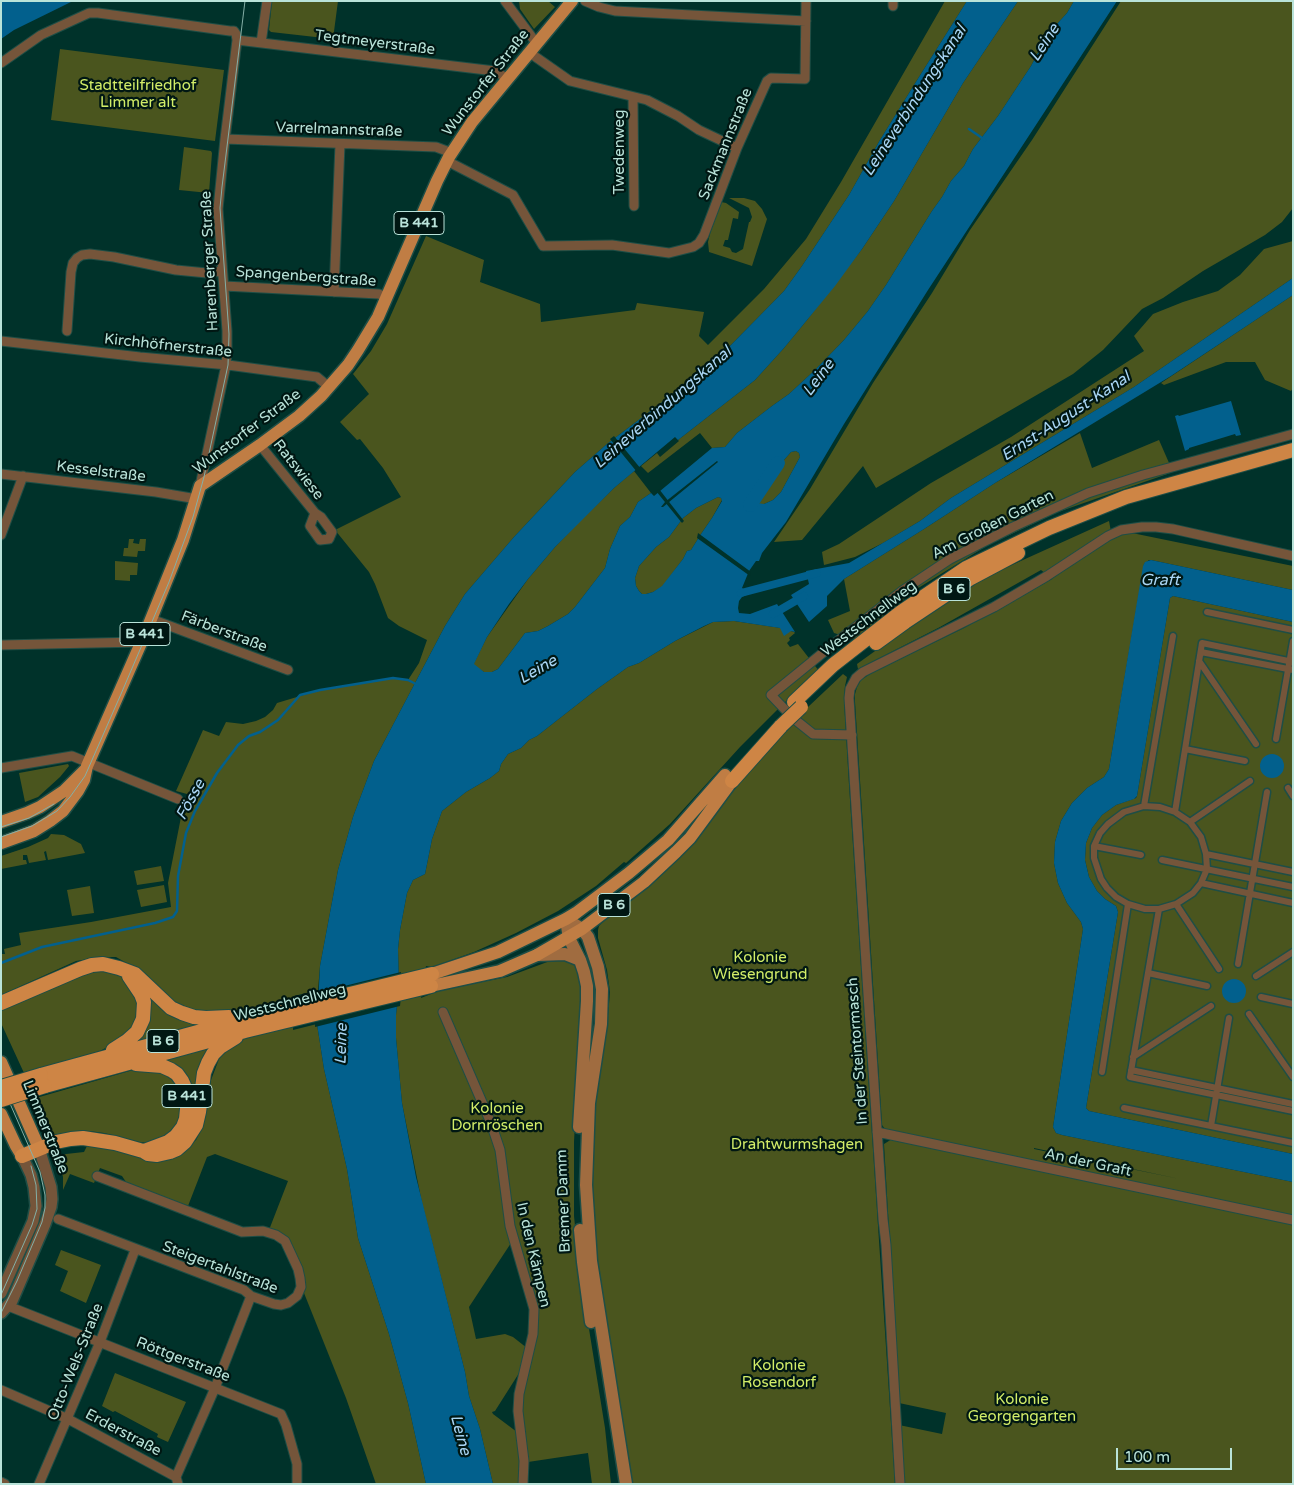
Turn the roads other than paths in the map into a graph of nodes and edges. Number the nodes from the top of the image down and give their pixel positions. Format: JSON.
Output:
{"nodes":[{"id":1,"x":267,"y":1,"type":"edge"},
{"id":2,"x":505,"y":1,"type":"edge"},
{"id":3,"x":572,"y":1,"type":"edge"},
{"id":4,"x":585,"y":1,"type":"edge"},
{"id":5,"x":806,"y":1,"type":"edge"},
{"id":6,"x":806,"y":20,"type":"junction"},
{"id":7,"x":237,"y":37,"type":"junction"},
{"id":8,"x":261,"y":43,"type":"junction"},
{"id":9,"x":533,"y":49,"type":"junction"},
{"id":10,"x":1,"y":63,"type":"edge"},
{"id":11,"x":508,"y":79,"type":"junction"},
{"id":12,"x":633,"y":98,"type":"junction"},
{"id":13,"x":225,"y":139,"type":"junction"},
{"id":14,"x":340,"y":144,"type":"junction"},
{"id":15,"x":737,"y":148,"type":"junction"},
{"id":16,"x":449,"y":157,"type":"junction"},
{"id":17,"x":634,"y":206,"type":"dead end"},
{"id":18,"x":222,"y":271,"type":"junction"},
{"id":19,"x":224,"y":286,"type":"junction"},
{"id":20,"x":334,"y":292,"type":"junction"},
{"id":21,"x":387,"y":298,"type":"junction"},
{"id":22,"x":67,"y":331,"type":"dead end"},
{"id":23,"x":1,"y":341,"type":"edge"},
{"id":24,"x":226,"y":365,"type":"junction"},
{"id":25,"x":329,"y":387,"type":"junction"},
{"id":26,"x":1293,"y":434,"type":"edge"},
{"id":27,"x":260,"y":445,"type":"junction"},
{"id":28,"x":1293,"y":450,"type":"edge"},
{"id":29,"x":1293,"y":459,"type":"edge"},
{"id":30,"x":1,"y":474,"type":"edge"},
{"id":31,"x":23,"y":476,"type":"junction"},
{"id":32,"x":200,"y":486,"type":"junction"},
{"id":33,"x":196,"y":499,"type":"junction"},
{"id":34,"x":315,"y":513,"type":"dead end"},
{"id":35,"x":1,"y":535,"type":"edge"},
{"id":36,"x":1293,"y":556,"type":"edge"},
{"id":37,"x":1207,"y":612,"type":"dead end"},
{"id":38,"x":151,"y":619,"type":"junction"},
{"id":39,"x":1293,"y":630,"type":"edge"},
{"id":40,"x":1173,"y":636,"type":"dead end"},
{"id":41,"x":1293,"y":641,"type":"edge"},
{"id":42,"x":141,"y":642,"type":"junction"},
{"id":43,"x":1,"y":645,"type":"edge"},
{"id":44,"x":1201,"y":652,"type":"junction"},
{"id":45,"x":1291,"y":661,"type":"edge"},
{"id":46,"x":1199,"y":662,"type":"junction"},
{"id":47,"x":288,"y":670,"type":"dead end"},
{"id":48,"x":1290,"y":670,"type":"edge"},
{"id":49,"x":798,"y":704,"type":"junction"},
{"id":50,"x":852,"y":735,"type":"junction"},
{"id":51,"x":1276,"y":739,"type":"dead end"},
{"id":52,"x":1256,"y":744,"type":"dead end"},
{"id":53,"x":1185,"y":748,"type":"junction"},
{"id":54,"x":1246,"y":761,"type":"dead end"},
{"id":55,"x":88,"y":764,"type":"junction"},
{"id":56,"x":1,"y":768,"type":"edge"},
{"id":57,"x":729,"y":778,"type":"junction"},
{"id":58,"x":1250,"y":781,"type":"dead end"},
{"id":59,"x":1288,"y":788,"type":"dead end"},
{"id":60,"x":1267,"y":792,"type":"dead end"},
{"id":61,"x":1293,"y":796,"type":"edge"},
{"id":62,"x":178,"y":799,"type":"dead end"},
{"id":63,"x":1144,"y":806,"type":"junction"},
{"id":64,"x":1175,"y":812,"type":"junction"},
{"id":65,"x":1,"y":822,"type":"edge"},
{"id":66,"x":1190,"y":822,"type":"junction"},
{"id":67,"x":1,"y":843,"type":"edge"},
{"id":68,"x":1094,"y":846,"type":"junction"},
{"id":69,"x":1206,"y":854,"type":"junction"},
{"id":70,"x":1141,"y":855,"type":"dead end"},
{"id":71,"x":1162,"y":860,"type":"dead end"},
{"id":72,"x":1254,"y":864,"type":"junction"},
{"id":73,"x":1207,"y":869,"type":"junction"},
{"id":74,"x":1293,"y":872,"type":"edge"},
{"id":75,"x":1253,"y":879,"type":"junction"},
{"id":76,"x":1201,"y":883,"type":"junction"},
{"id":77,"x":1293,"y":887,"type":"edge"},
{"id":78,"x":1250,"y":894,"type":"junction"},
{"id":79,"x":1293,"y":903,"type":"edge"},
{"id":80,"x":1128,"y":904,"type":"junction"},
{"id":81,"x":1176,"y":904,"type":"junction"},
{"id":82,"x":1159,"y":909,"type":"junction"},
{"id":83,"x":601,"y":915,"type":"junction"},
{"id":84,"x":566,"y":919,"type":"junction"},
{"id":85,"x":582,"y":929,"type":"junction"},
{"id":86,"x":569,"y":938,"type":"junction"},
{"id":87,"x":591,"y":944,"type":"junction"},
{"id":88,"x":1293,"y":952,"type":"edge"},
{"id":89,"x":537,"y":956,"type":"junction"},
{"id":90,"x":580,"y":960,"type":"junction"},
{"id":91,"x":1238,"y":964,"type":"dead end"},
{"id":92,"x":1219,"y":969,"type":"dead end"},
{"id":93,"x":127,"y":971,"type":"junction"},
{"id":94,"x":1148,"y":973,"type":"junction"},
{"id":95,"x":1256,"y":976,"type":"dead end"},
{"id":96,"x":431,"y":980,"type":"junction"},
{"id":97,"x":1207,"y":986,"type":"dead end"},
{"id":98,"x":1261,"y":997,"type":"dead end"},
{"id":99,"x":1,"y":1003,"type":"edge"},
{"id":100,"x":1293,"y":1004,"type":"edge"},
{"id":101,"x":1211,"y":1006,"type":"dead end"},
{"id":102,"x":291,"y":1012,"type":"junction"},
{"id":103,"x":443,"y":1012,"type":"dead end"},
{"id":104,"x":1249,"y":1014,"type":"dead end"},
{"id":105,"x":1229,"y":1018,"type":"dead end"},
{"id":106,"x":245,"y":1031,"type":"junction"},
{"id":107,"x":104,"y":1057,"type":"junction"},
{"id":108,"x":1133,"y":1058,"type":"junction"},
{"id":109,"x":1,"y":1062,"type":"edge"},
{"id":110,"x":123,"y":1064,"type":"junction"},
{"id":111,"x":1102,"y":1072,"type":"dead end"},
{"id":112,"x":1293,"y":1077,"type":"edge"},
{"id":113,"x":43,"y":1080,"type":"junction"},
{"id":114,"x":586,"y":1086,"type":"junction"},
{"id":115,"x":1,"y":1087,"type":"edge"},
{"id":116,"x":1217,"y":1092,"type":"junction"},
{"id":117,"x":1,"y":1100,"type":"edge"},
{"id":118,"x":585,"y":1102,"type":"junction"},
{"id":119,"x":1293,"y":1104,"type":"edge"},
{"id":120,"x":1124,"y":1108,"type":"dead end"},
{"id":121,"x":1293,"y":1111,"type":"edge"},
{"id":122,"x":1,"y":1114,"type":"edge"},
{"id":123,"x":1211,"y":1126,"type":"junction"},
{"id":124,"x":878,"y":1132,"type":"junction"},
{"id":125,"x":1293,"y":1144,"type":"edge"},
{"id":126,"x":39,"y":1148,"type":"junction"},
{"id":127,"x":144,"y":1151,"type":"junction"},
{"id":128,"x":22,"y":1156,"type":"junction"},
{"id":129,"x":97,"y":1176,"type":"dead end"},
{"id":130,"x":58,"y":1219,"type":"dead end"},
{"id":131,"x":1293,"y":1220,"type":"edge"},
{"id":132,"x":135,"y":1250,"type":"junction"},
{"id":133,"x":1,"y":1293,"type":"edge"},
{"id":134,"x":251,"y":1296,"type":"junction"},
{"id":135,"x":5,"y":1309,"type":"edge"},
{"id":136,"x":100,"y":1342,"type":"junction"},
{"id":137,"x":215,"y":1388,"type":"junction"},
{"id":138,"x":1,"y":1390,"type":"edge"},
{"id":139,"x":68,"y":1419,"type":"junction"},
{"id":140,"x":177,"y":1480,"type":"edge"},
{"id":141,"x":1,"y":1482,"type":"edge"},
{"id":142,"x":5,"y":1484,"type":"edge"},
{"id":143,"x":38,"y":1484,"type":"edge"},
{"id":144,"x":297,"y":1484,"type":"edge"},
{"id":145,"x":524,"y":1484,"type":"edge"},
{"id":146,"x":617,"y":1484,"type":"edge"},
{"id":147,"x":626,"y":1484,"type":"edge"},
{"id":148,"x":900,"y":1484,"type":"edge"}],
"edges":[{"from":1,"to":8,"type":"street"},
{"from":2,"to":9,"type":"street"},
{"from":3,"to":9,"type":"main road","name":"Wunstorfer Straße","number":"B 441"},
{"from":4,"to":6,"type":"street"},
{"from":5,"to":6,"type":"street"},
{"from":6,"to":15,"type":"street","name":"Sackmannstraße"},
{"from":7,"to":8,"type":"street","name":"Tegtmeyerstraße"},
{"from":7,"to":10,"type":"street","name":"Tegtmeyerstraße"},
{"from":7,"to":13,"type":"street","name":"Harenberger Straße"},
{"from":8,"to":11,"type":"street","name":"Tegtmeyerstraße"},
{"from":9,"to":11,"type":"main road","name":"Wunstorfer Straße","number":"B 441"},
{"from":9,"to":12,"type":"street"},
{"from":11,"to":16,"type":"main road","name":"Wunstorfer Straße","number":"B 441"},
{"from":12,"to":15,"type":"street"},
{"from":12,"to":17,"type":"street","name":"Twedenweg"},
{"from":13,"to":14,"type":"street","name":"Varrelmannstraße"},
{"from":13,"to":18,"type":"street","name":"Harenberger Straße"},
{"from":14,"to":16,"type":"street","name":"Varrelmannstraße"},
{"from":14,"to":20,"type":"street"},
{"from":15,"to":16,"type":"street","name":"Sackmannstraße"},
{"from":16,"to":21,"type":"main road","name":"Wunstorfer Straße","number":"B 441"},
{"from":18,"to":19,"type":"street","name":"Harenberger Straße"},
{"from":18,"to":22,"type":"street"},
{"from":19,"to":20,"type":"street","name":"Spangenbergstraße"},
{"from":19,"to":24,"type":"street","name":"Harenberger Straße"},
{"from":20,"to":21,"type":"street","name":"Spangenbergstraße"},
{"from":21,"to":25,"type":"main road","name":"Wunstorfer Straße","number":"B 441"},
{"from":23,"to":24,"type":"street","name":"Kirchhöfnerstraße"},
{"from":24,"to":25,"type":"street","name":"Kirchhöfnerstraße"},
{"from":24,"to":32,"type":"street","name":"Harenberger Straße"},
{"from":25,"to":27,"type":"main road","name":"Wunstorfer Straße","number":"B 441"},
{"from":26,"to":50,"type":"street","name":"Am Großen Garten"},
{"from":27,"to":32,"type":"main road","name":"Wunstorfer Straße","number":"B 441"},
{"from":27,"to":34,"type":"street","name":"Ratswiese"},
{"from":28,"to":49,"type":"highway","name":"Westschnellweg","number":"B 6"},
{"from":29,"to":49,"type":"highway","name":"Westschnellweg","number":"B 6"},
{"from":30,"to":31,"type":"street","name":"Kesselstraße"},
{"from":31,"to":33,"type":"street","name":"Kesselstraße"},
{"from":31,"to":35,"type":"street"},
{"from":32,"to":33,"type":"main road","name":"Wunstorfer Straße","number":"B 441"},
{"from":33,"to":38,"type":"main road","name":"Wunstorfer Straße","number":"B 441"},
{"from":36,"to":50,"type":"street"},
{"from":37,"to":39,"type":"street"},
{"from":38,"to":42,"type":"main road","name":"Wunstorfer Straße","number":"B 441"},
{"from":38,"to":47,"type":"street","name":"Färberstraße"},
{"from":40,"to":63,"type":"street"},
{"from":41,"to":45,"type":"street"},
{"from":42,"to":43,"type":"street"},
{"from":42,"to":55,"type":"main road","name":"Wunstorfer Straße","number":"B 441"},
{"from":44,"to":45,"type":"street"},
{"from":44,"to":46,"type":"street"},
{"from":44,"to":48,"type":"street"},
{"from":45,"to":48,"type":"street"},
{"from":46,"to":52,"type":"street"},
{"from":46,"to":53,"type":"street"},
{"from":48,"to":51,"type":"street"},
{"from":49,"to":57,"type":"highway","name":"Westschnellweg","number":"B 6","bridge":true},
{"from":50,"to":124,"type":"street","name":"In der Steintormasch"},
{"from":53,"to":54,"type":"street"},
{"from":53,"to":64,"type":"street"},
{"from":55,"to":56,"type":"street"},
{"from":55,"to":62,"type":"street"},
{"from":55,"to":65,"type":"main road","name":"Wunstorfer Straße","number":"B 441"},
{"from":55,"to":67,"type":"main road","name":"Wunstorfer Straße","number":"B 441"},
{"from":57,"to":83,"type":"main road","name":"Westschnellweg","number":"B 6"},
{"from":57,"to":84,"type":"main road","name":"Westschnellweg","number":"B 6"},
{"from":58,"to":66,"type":"street"},
{"from":59,"to":61,"type":"street"},
{"from":60,"to":72,"type":"street"},
{"from":63,"to":64,"type":"street"},
{"from":63,"to":68,"type":"street"},
{"from":64,"to":66,"type":"street"},
{"from":66,"to":69,"type":"street"},
{"from":68,"to":70,"type":"street"},
{"from":68,"to":80,"type":"street"},
{"from":69,"to":72,"type":"street"},
{"from":69,"to":73,"type":"street"},
{"from":71,"to":73,"type":"street"},
{"from":72,"to":74,"type":"street"},
{"from":72,"to":75,"type":"street"},
{"from":73,"to":75,"type":"street"},
{"from":73,"to":76,"type":"street"},
{"from":75,"to":77,"type":"street"},
{"from":75,"to":78,"type":"street"},
{"from":76,"to":78,"type":"street"},
{"from":76,"to":81,"type":"street"},
{"from":78,"to":79,"type":"street"},
{"from":78,"to":91,"type":"street"},
{"from":80,"to":82,"type":"street"},
{"from":80,"to":111,"type":"street"},
{"from":81,"to":82,"type":"street"},
{"from":81,"to":92,"type":"street"},
{"from":82,"to":94,"type":"street"},
{"from":83,"to":85,"type":"main road","name":"Westschnellweg","number":"B 6"},
{"from":83,"to":87,"type":"main road"},
{"from":84,"to":85,"type":"main road"},
{"from":84,"to":86,"type":"main road","name":"Bremer Damm"},
{"from":84,"to":96,"type":"main road","name":"Westschnellweg","number":"B 6"},
{"from":85,"to":86,"type":"main road","name":"Westschnellweg","number":"B 6"},
{"from":85,"to":87,"type":"main road","name":"Bremer Damm"},
{"from":86,"to":89,"type":"main road","name":"Westschnellweg","number":"B 6"},
{"from":86,"to":90,"type":"main road","name":"Bremer Damm"},
{"from":87,"to":114,"type":"main road","name":"Bremer Damm"},
{"from":88,"to":95,"type":"street"},
{"from":89,"to":90,"type":"main road"},
{"from":89,"to":96,"type":"main road","name":"Westschnellweg","number":"B 6"},
{"from":90,"to":114,"type":"main road","name":"Bremer Damm"},
{"from":93,"to":99,"type":"highway"},
{"from":93,"to":102,"type":"highway"},
{"from":93,"to":107,"type":"highway"},
{"from":94,"to":97,"type":"street"},
{"from":94,"to":108,"type":"street"},
{"from":96,"to":102,"type":"highway","name":"Westschnellweg","number":"B 6"},
{"from":98,"to":100,"type":"street"},
{"from":101,"to":108,"type":"street"},
{"from":102,"to":106,"type":"highway","name":"Westschnellweg","number":"B 6"},
{"from":102,"to":107,"type":"highway","name":"Westschnellweg","number":"B 6"},
{"from":103,"to":145,"type":"street","name":"In den Kämpen"},
{"from":104,"to":112,"type":"street"},
{"from":105,"to":116,"type":"street"},
{"from":106,"to":110,"type":"highway","name":"Westschnellweg","number":"B 6"},
{"from":106,"to":127,"type":"highway"},
{"from":107,"to":113,"type":"highway","name":"Westschnellweg","number":"B 6"},
{"from":108,"to":116,"type":"street"},
{"from":109,"to":126,"type":"main road","name":"Limmerstraße"},
{"from":110,"to":113,"type":"highway","name":"Westschnellweg","number":"B 6"},
{"from":110,"to":127,"type":"highway","number":"B 441"},
{"from":113,"to":115,"type":"highway","name":"Westschnellweg","number":"B 6","bridge":true},
{"from":113,"to":117,"type":"highway","name":"Westschnellweg","number":"B 6","bridge":true},
{"from":114,"to":118,"type":"main road","name":"Bremer Damm"},
{"from":116,"to":119,"type":"street"},
{"from":116,"to":121,"type":"street"},
{"from":116,"to":123,"type":"street"},
{"from":118,"to":146,"type":"main road","name":"Bremer Damm"},
{"from":118,"to":147,"type":"main road","name":"Bremer Damm"},
{"from":120,"to":123,"type":"street"},
{"from":122,"to":128,"type":"main road","name":"Limmerstraße"},
{"from":123,"to":125,"type":"street"},
{"from":124,"to":131,"type":"street","name":"An der Graft"},
{"from":124,"to":148,"type":"street","name":"In der Steintormasch"},
{"from":126,"to":127,"type":"highway"},
{"from":126,"to":128,"type":"highway"},
{"from":126,"to":135,"type":"street","name":"Limmerstraße"},
{"from":128,"to":133,"type":"street","name":"Limmerstraße"},
{"from":129,"to":134,"type":"street","name":"Steigertahlstraße"},
{"from":130,"to":132,"type":"street","name":"Steigertahlstraße"},
{"from":132,"to":134,"type":"street","name":"Steigertahlstraße"},
{"from":132,"to":136,"type":"street","name":"Otto-Wels-Straße"},
{"from":134,"to":137,"type":"street"},
{"from":135,"to":136,"type":"street","name":"Röttgerstraße"},
{"from":136,"to":137,"type":"street","name":"Röttgerstraße"},
{"from":136,"to":139,"type":"street","name":"Otto-Wels-Straße"},
{"from":137,"to":140,"type":"street"},
{"from":137,"to":144,"type":"street","name":"Röttgerstraße"},
{"from":138,"to":139,"type":"street","name":"Erderstraße"},
{"from":139,"to":140,"type":"street","name":"Erderstraße"},
{"from":139,"to":143,"type":"street","name":"Otto-Wels-Straße"},
{"from":141,"to":142,"type":"street"}]}
